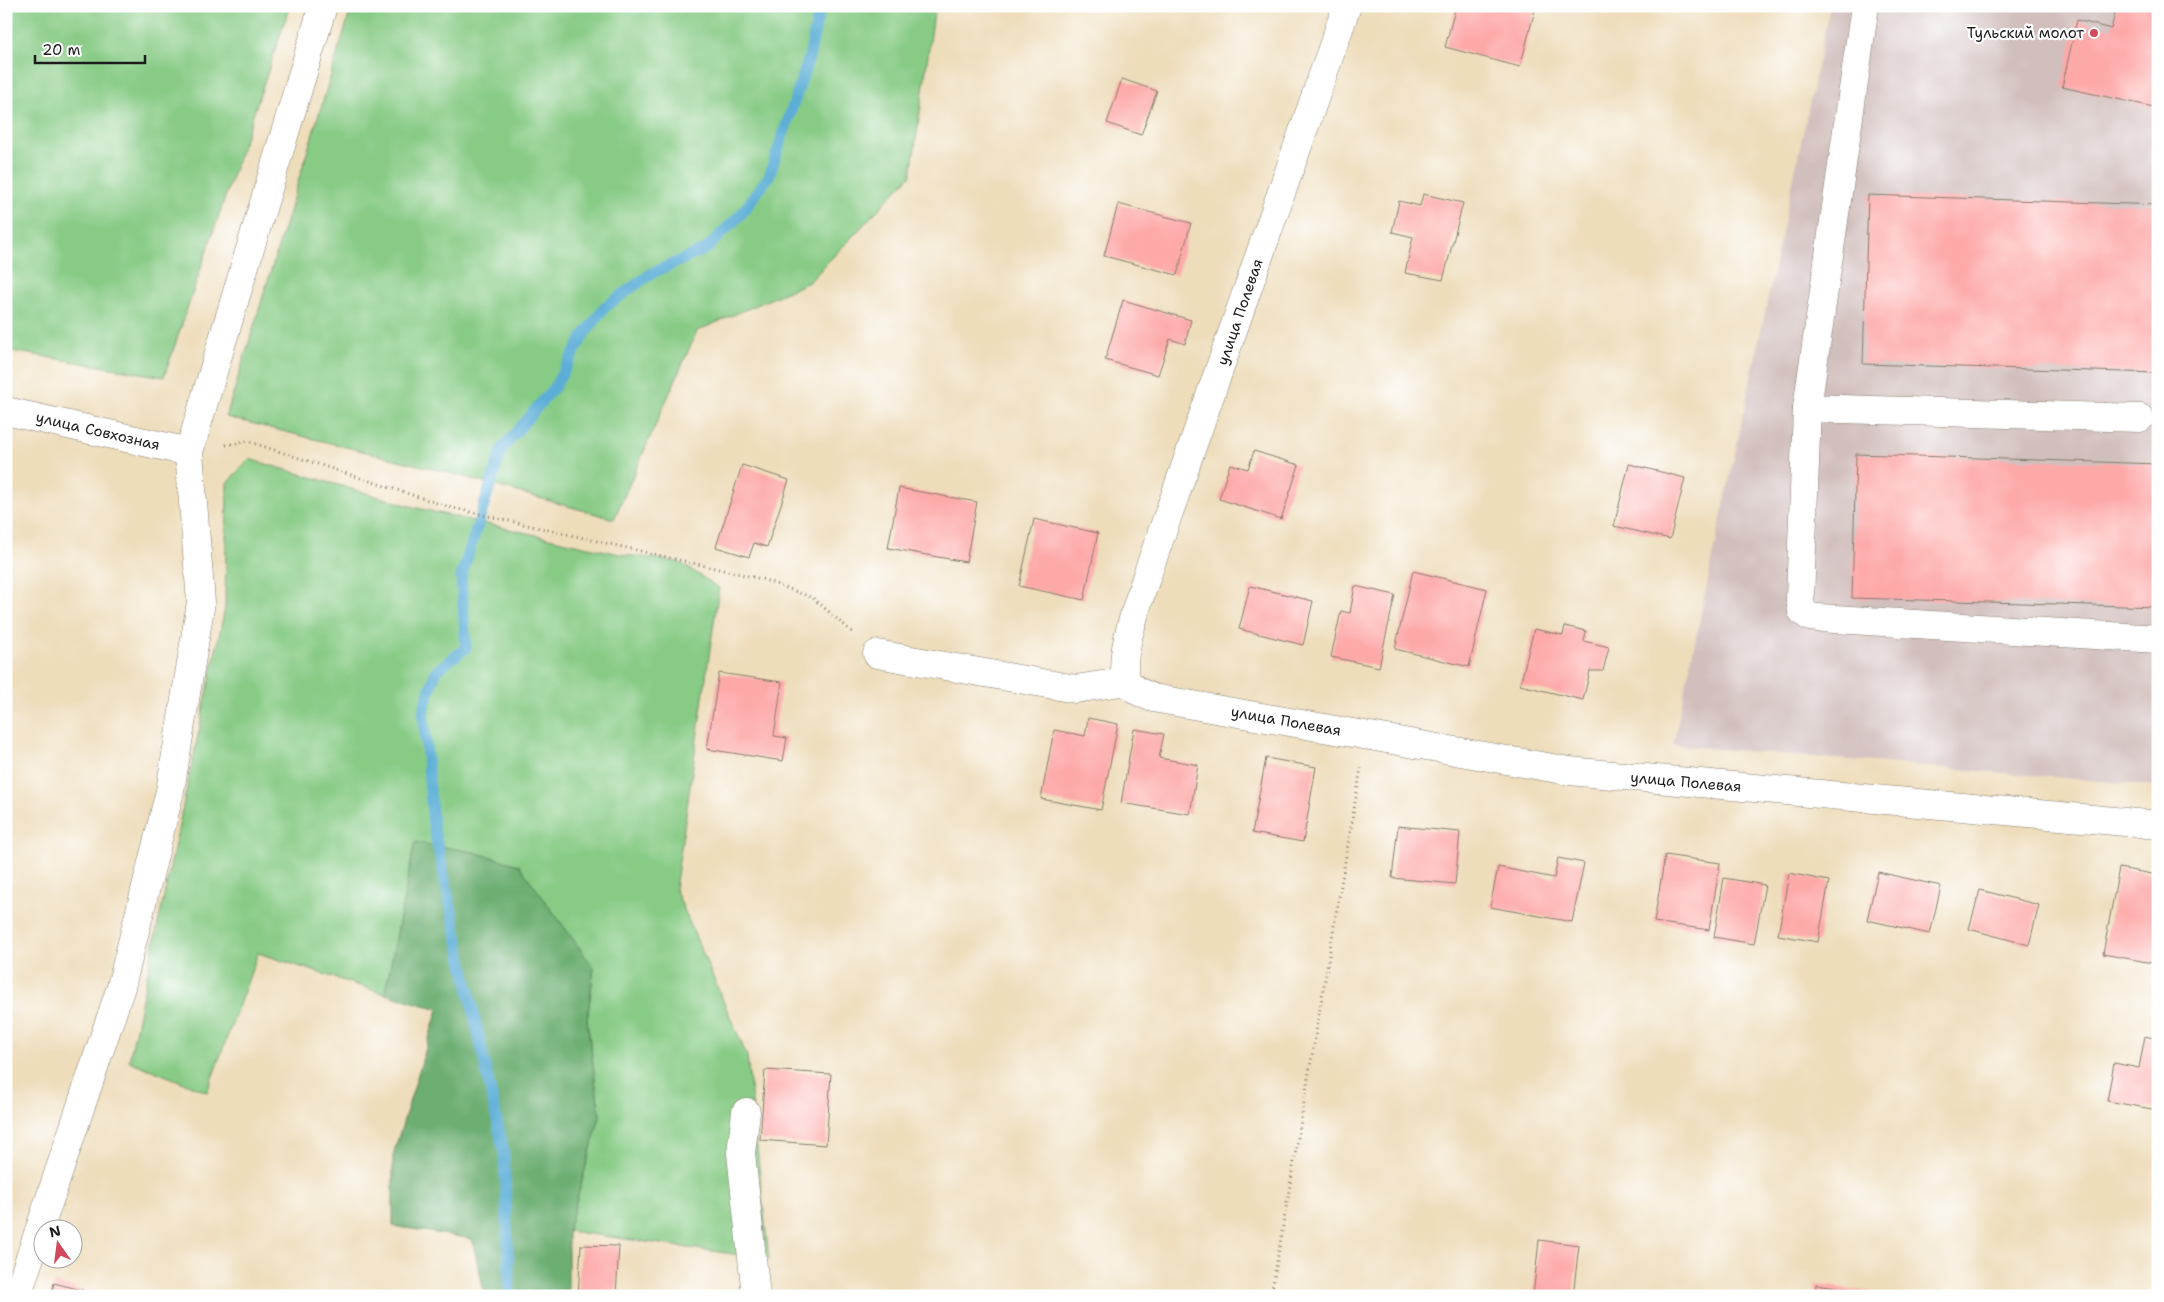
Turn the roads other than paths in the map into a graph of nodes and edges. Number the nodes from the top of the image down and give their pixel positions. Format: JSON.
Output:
{"nodes":[{"id":1,"x":323,"y":6,"type":"edge"},
{"id":2,"x":1347,"y":6,"type":"edge"},
{"id":3,"x":1865,"y":6,"type":"edge"},
{"id":4,"x":1807,"y":408,"type":"junction"},
{"id":5,"x":6,"y":410,"type":"edge"},
{"id":6,"x":2140,"y":418,"type":"dead end"},
{"id":7,"x":189,"y":452,"type":"junction"},
{"id":8,"x":2158,"y":638,"type":"edge"},
{"id":9,"x":877,"y":654,"type":"road end"},
{"id":10,"x":1127,"y":681,"type":"junction"},
{"id":11,"x":2158,"y":825,"type":"edge"},
{"id":12,"x":746,"y":1112,"type":"dead end"},
{"id":13,"x":18,"y":1296,"type":"edge"},
{"id":14,"x":756,"y":1296,"type":"edge"}],
"edges":[{"from":1,"to":7,"type":"street"},
{"from":2,"to":10,"type":"street","name":"улица Полевая"},
{"from":3,"to":4,"type":"street"},
{"from":4,"to":6,"type":"street"},
{"from":4,"to":8,"type":"street"},
{"from":5,"to":7,"type":"street","name":"улица Совхозная"},
{"from":7,"to":13,"type":"street"},
{"from":9,"to":10,"type":"street"},
{"from":10,"to":11,"type":"street","name":"улица Полевая"},
{"from":12,"to":14,"type":"street"}]}
